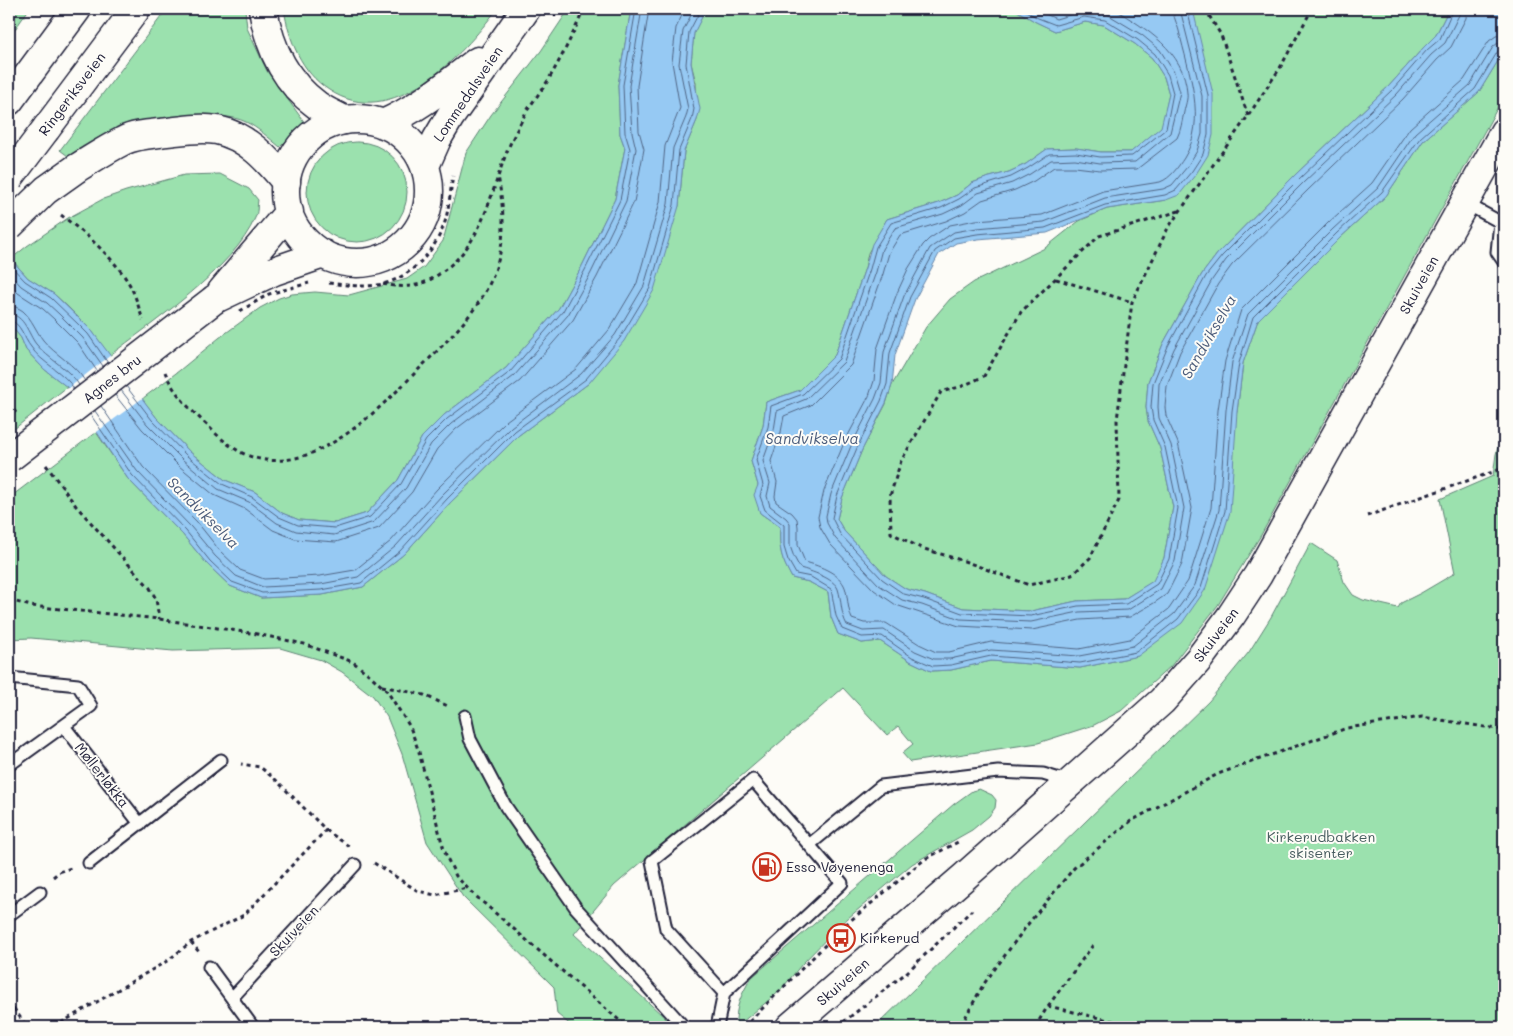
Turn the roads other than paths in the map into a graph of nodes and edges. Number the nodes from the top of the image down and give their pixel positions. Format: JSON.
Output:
{"nodes":[{"id":1,"x":56,"y":9,"type":"edge"},
{"id":2,"x":78,"y":9,"type":"edge"},
{"id":3,"x":136,"y":9,"type":"edge"},
{"id":4,"x":263,"y":9,"type":"edge"},
{"id":5,"x":526,"y":9,"type":"edge"},
{"id":6,"x":503,"y":43,"type":"junction"},
{"id":7,"x":12,"y":96,"type":"edge"},
{"id":8,"x":344,"y":120,"type":"junction"},
{"id":9,"x":383,"y":124,"type":"junction"},
{"id":10,"x":1504,"y":132,"type":"edge"},
{"id":11,"x":425,"y":166,"type":"junction"},
{"id":12,"x":9,"y":178,"type":"edge"},
{"id":13,"x":286,"y":182,"type":"junction"},
{"id":14,"x":1465,"y":203,"type":"junction"},
{"id":15,"x":1502,"y":219,"type":"edge"},
{"id":16,"x":281,"y":221,"type":"junction"},
{"id":17,"x":9,"y":226,"type":"edge"},
{"id":18,"x":323,"y":254,"type":"junction"},
{"id":19,"x":1504,"y":262,"type":"edge"},
{"id":20,"x":215,"y":299,"type":"junction"},
{"id":21,"x":9,"y":458,"type":"edge"},
{"id":22,"x":9,"y":678,"type":"edge"},
{"id":23,"x":465,"y":716,"type":"road end"},
{"id":24,"x":64,"y":726,"type":"junction"},
{"id":25,"x":221,"y":760,"type":"road end"},
{"id":26,"x":9,"y":765,"type":"edge"},
{"id":27,"x":1071,"y":783,"type":"junction"},
{"id":28,"x":140,"y":824,"type":"junction"},
{"id":29,"x":809,"y":845,"type":"junction"},
{"id":30,"x":89,"y":863,"type":"road end"},
{"id":31,"x":355,"y":865,"type":"dead end"},
{"id":32,"x":40,"y":892,"type":"road end"},
{"id":33,"x":9,"y":915,"type":"edge"},
{"id":34,"x":210,"y":966,"type":"dead end"},
{"id":35,"x":724,"y":993,"type":"junction"},
{"id":36,"x":232,"y":998,"type":"junction"},
{"id":37,"x":253,"y":1027,"type":"edge"},
{"id":38,"x":684,"y":1027,"type":"edge"},
{"id":39,"x":716,"y":1027,"type":"edge"},
{"id":40,"x":790,"y":1027,"type":"edge"}],
"edges":[{"from":1,"to":7,"type":"main road"},
{"from":2,"to":7,"type":"main road"},
{"from":3,"to":12,"type":"main road","name":"Ringeriksveien","bridge":true},
{"from":4,"to":8,"type":"main road"},
{"from":5,"to":6,"type":"main road"},
{"from":6,"to":9,"type":"main road","name":"Lommedalsveien"},
{"from":6,"to":11,"type":"main road","name":"Lommedalsveien"},
{"from":8,"to":9,"type":"main road"},
{"from":8,"to":13,"type":"main road"},
{"from":9,"to":11,"type":"main road"},
{"from":10,"to":14,"type":"main road","name":"Skuiveien"},
{"from":11,"to":18,"type":"main road"},
{"from":13,"to":16,"type":"main road"},
{"from":13,"to":17,"type":"main road","bridge":true},
{"from":14,"to":15,"type":"lane"},
{"from":14,"to":27,"type":"main road","name":"Skuiveien"},
{"from":15,"to":19,"type":"lane"},
{"from":16,"to":18,"type":"main road"},
{"from":16,"to":20,"type":"main road","name":"Agnes bru"},
{"from":18,"to":20,"type":"main road","name":"Agnes bru"},
{"from":20,"to":21,"type":"main road","name":"Agnes bru","bridge":true},
{"from":22,"to":24,"type":"lane"},
{"from":23,"to":38,"type":"lane"},
{"from":24,"to":26,"type":"lane"},
{"from":24,"to":28,"type":"lane","name":"Møllerløkka"},
{"from":25,"to":28,"type":"lane"},
{"from":27,"to":29,"type":"lane"},
{"from":27,"to":40,"type":"main road","name":"Skuiveien"},
{"from":28,"to":30,"type":"lane"},
{"from":29,"to":35,"type":"lane"},
{"from":29,"to":35,"type":"lane"},
{"from":31,"to":36,"type":"lane","name":"Skuiveien"},
{"from":32,"to":33,"type":"lane"},
{"from":34,"to":36,"type":"lane"},
{"from":35,"to":39,"type":"lane"},
{"from":36,"to":37,"type":"lane"}]}
